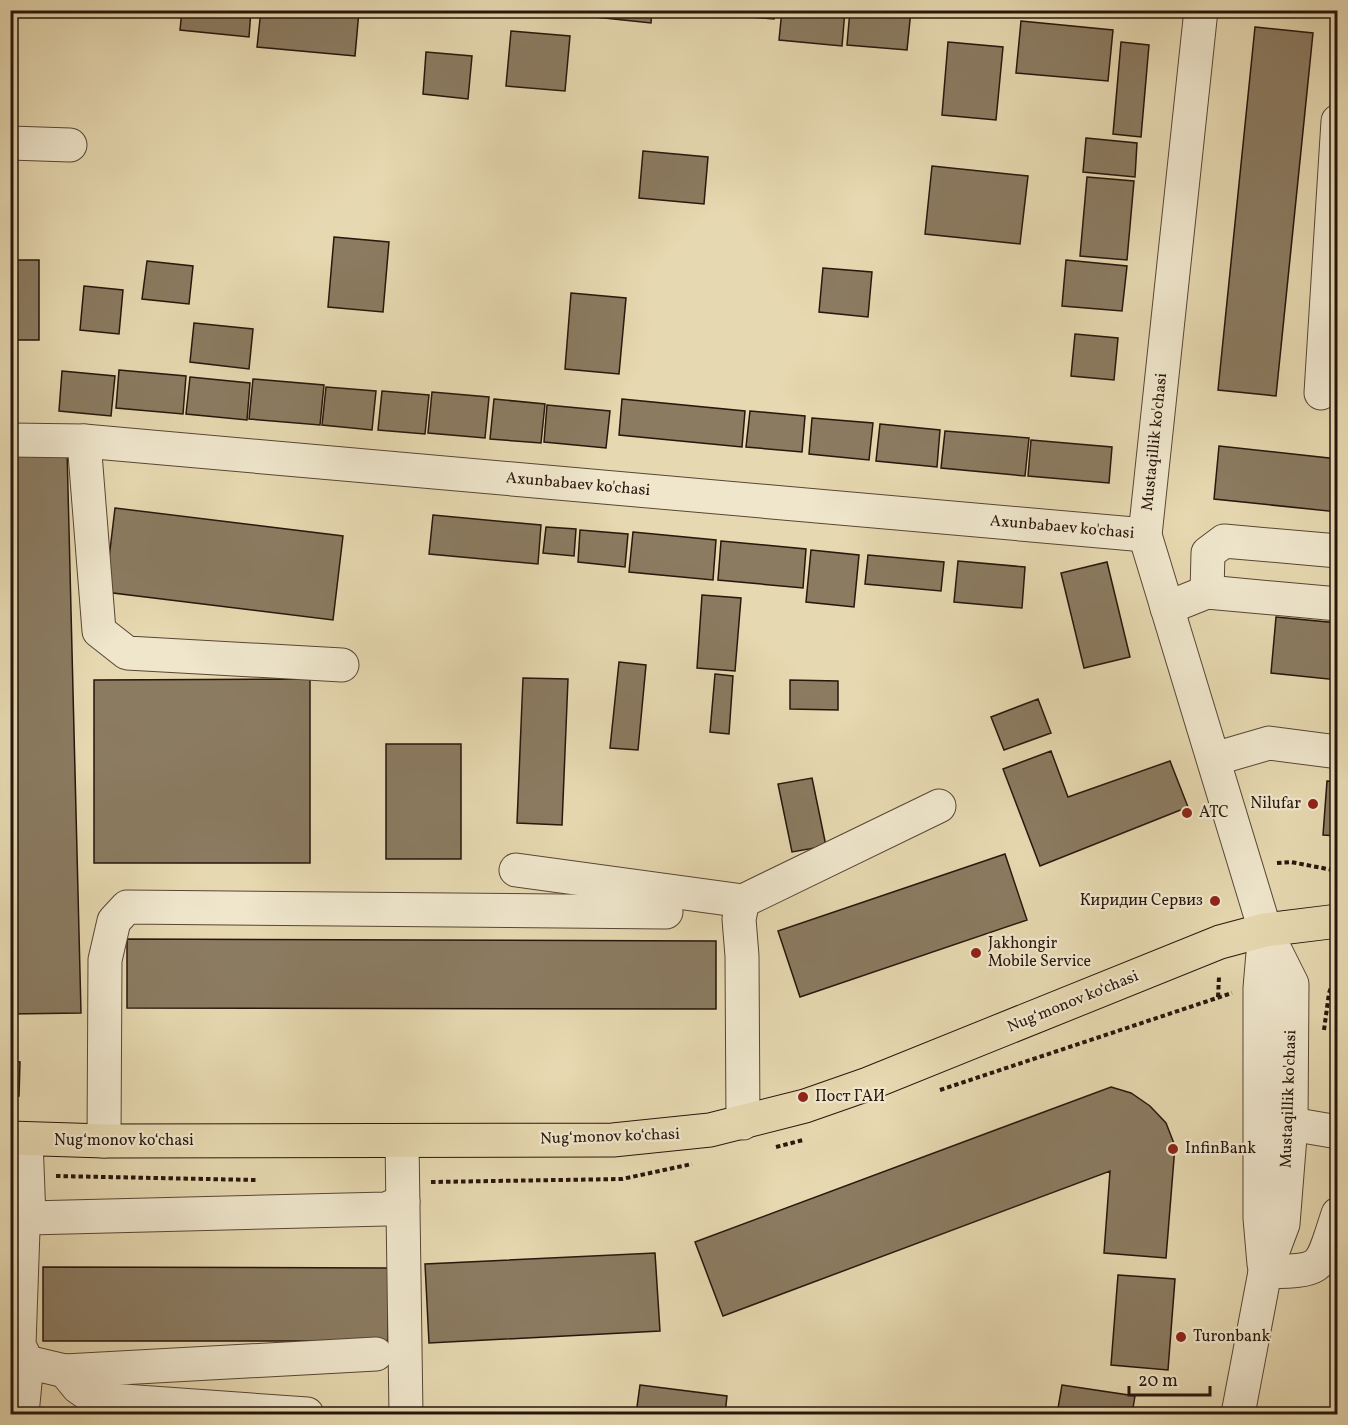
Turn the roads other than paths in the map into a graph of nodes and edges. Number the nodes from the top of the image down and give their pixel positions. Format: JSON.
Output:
{"nodes":[{"id":1,"x":1201,"y":10,"type":"edge"},
{"id":2,"x":1337,"y":124,"type":"edge"},
{"id":3,"x":10,"y":143,"type":"edge"},
{"id":4,"x":70,"y":145,"type":"dead end"},
{"id":5,"x":1321,"y":393,"type":"dead end"},
{"id":6,"x":10,"y":440,"type":"edge"},
{"id":7,"x":84,"y":441,"type":"junction"},
{"id":8,"x":1145,"y":536,"type":"junction"},
{"id":9,"x":1338,"y":551,"type":"edge"},
{"id":10,"x":1207,"y":592,"type":"junction"},
{"id":11,"x":1338,"y":604,"type":"edge"},
{"id":12,"x":1167,"y":608,"type":"junction"},
{"id":13,"x":342,"y":665,"type":"dead end"},
{"id":14,"x":1338,"y":752,"type":"edge"},
{"id":15,"x":1214,"y":759,"type":"junction"},
{"id":16,"x":939,"y":806,"type":"dead end"},
{"id":17,"x":516,"y":870,"type":"dead end"},
{"id":18,"x":743,"y":901,"type":"junction"},
{"id":19,"x":666,"y":912,"type":"dead end"},
{"id":20,"x":1338,"y":921,"type":"edge"},
{"id":21,"x":1265,"y":930,"type":"junction"},
{"id":22,"x":743,"y":1123,"type":"junction"},
{"id":23,"x":1291,"y":1124,"type":"junction"},
{"id":24,"x":1338,"y":1132,"type":"edge"},
{"id":25,"x":16,"y":1140,"type":"edge"},
{"id":26,"x":104,"y":1141,"type":"junction"},
{"id":27,"x":402,"y":1141,"type":"junction"},
{"id":28,"x":404,"y":1202,"type":"junction"},
{"id":29,"x":1338,"y":1214,"type":"edge"},
{"id":30,"x":29,"y":1218,"type":"junction"},
{"id":31,"x":1265,"y":1272,"type":"junction"},
{"id":32,"x":376,"y":1354,"type":"dead end"},
{"id":33,"x":27,"y":1362,"type":"junction"},
{"id":34,"x":65,"y":1371,"type":"junction"},
{"id":35,"x":22,"y":1414,"type":"edge"},
{"id":36,"x":307,"y":1414,"type":"edge"},
{"id":37,"x":406,"y":1414,"type":"edge"},
{"id":38,"x":1238,"y":1414,"type":"edge"}],
"edges":[{"from":1,"to":8,"type":"street","name":"Mustaqillik ko'chasi"},
{"from":2,"to":5,"type":"street"},
{"from":3,"to":4,"type":"street"},
{"from":6,"to":7,"type":"street","name":"Axunbabaev ko'chasi"},
{"from":7,"to":8,"type":"street","name":"Axunbabaev ko'chasi"},
{"from":7,"to":13,"type":"street"},
{"from":8,"to":12,"type":"street","name":"Mustaqillik ko'chasi"},
{"from":9,"to":10,"type":"street"},
{"from":10,"to":11,"type":"street"},
{"from":10,"to":12,"type":"street"},
{"from":12,"to":15,"type":"street","name":"Mustaqillik ko'chasi"},
{"from":14,"to":15,"type":"street"},
{"from":15,"to":21,"type":"street","name":"Mustaqillik ko'chasi"},
{"from":16,"to":18,"type":"street"},
{"from":17,"to":18,"type":"street"},
{"from":18,"to":22,"type":"street"},
{"from":19,"to":26,"type":"street"},
{"from":20,"to":21,"type":"main road","name":"Nugʻmonov koʻchasi"},
{"from":21,"to":22,"type":"main road","name":"Nugʻmonov koʻchasi"},
{"from":21,"to":23,"type":"street","name":"Mustaqillik ko'chasi"},
{"from":21,"to":31,"type":"street","name":"Mustaqillik ko'chasi"},
{"from":22,"to":27,"type":"main road","name":"Nugʻmonov koʻchasi"},
{"from":23,"to":24,"type":"street"},
{"from":23,"to":31,"type":"street","name":"Mustaqillik ko'chasi"},
{"from":25,"to":26,"type":"main road","name":"Nugʻmonov koʻchasi"},
{"from":25,"to":30,"type":"street"},
{"from":26,"to":27,"type":"main road","name":"Nugʻmonov koʻchasi"},
{"from":27,"to":28,"type":"street"},
{"from":28,"to":30,"type":"street"},
{"from":28,"to":37,"type":"street"},
{"from":29,"to":31,"type":"street"},
{"from":30,"to":33,"type":"street"},
{"from":31,"to":38,"type":"street","name":"Mustaqillik ko'chasi"},
{"from":32,"to":34,"type":"street"},
{"from":33,"to":34,"type":"street"},
{"from":33,"to":35,"type":"street"},
{"from":34,"to":36,"type":"street"}]}
